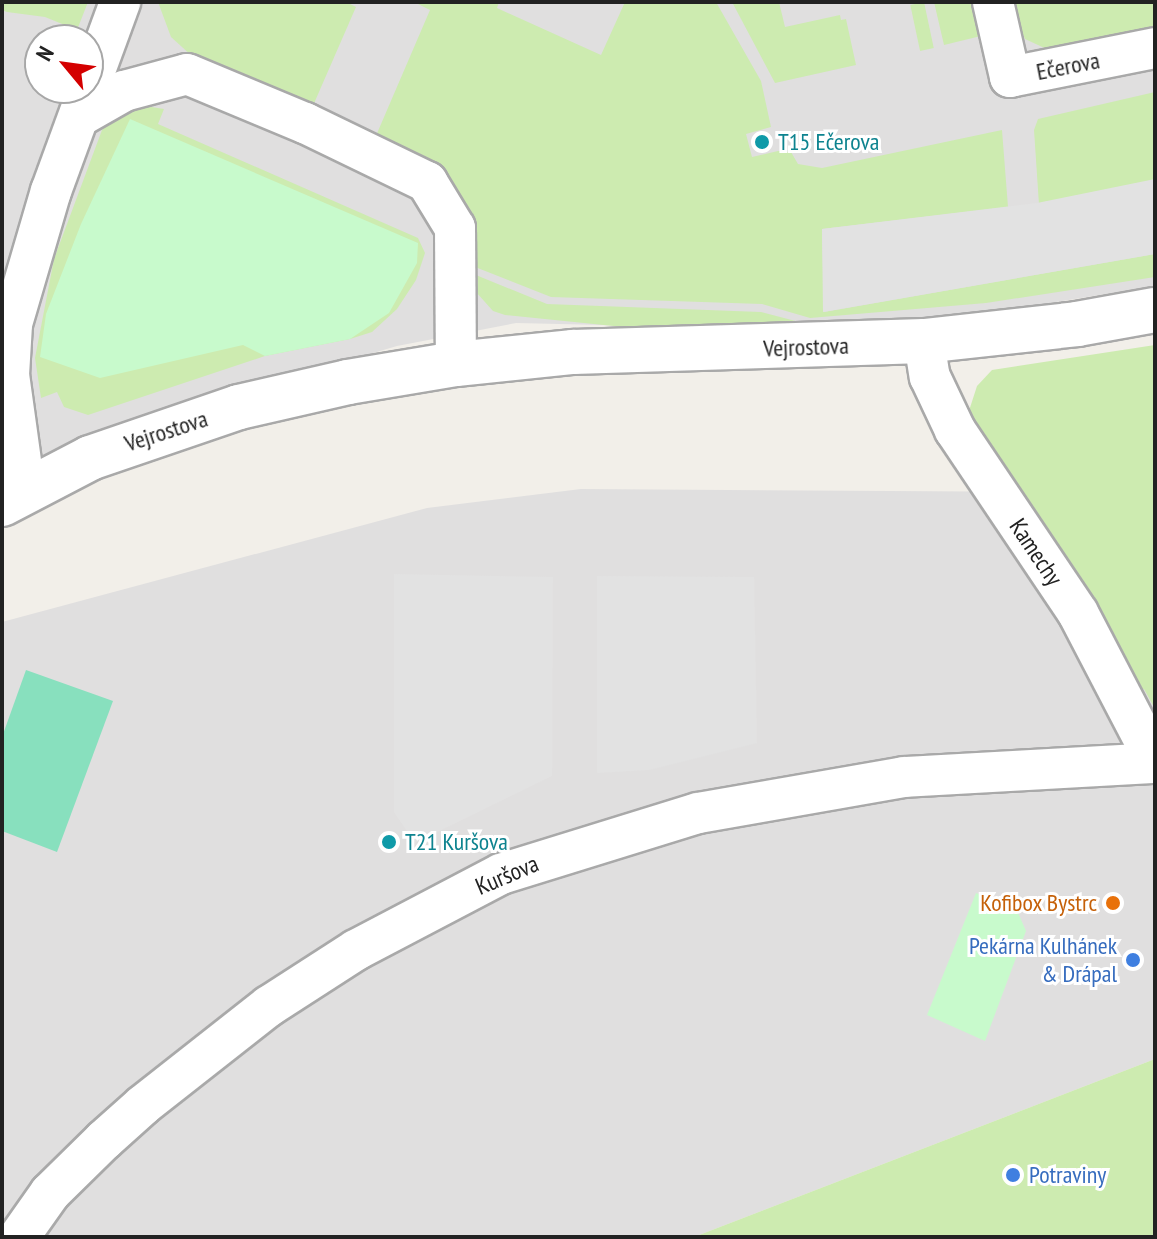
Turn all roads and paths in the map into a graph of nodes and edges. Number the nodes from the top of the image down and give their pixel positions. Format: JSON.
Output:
{"nodes":[{"id":1,"x":120,"y":2,"type":"edge"},
{"id":2,"x":993,"y":2,"type":"edge"},
{"id":3,"x":1155,"y":48,"type":"edge"},
{"id":4,"x":80,"y":116,"type":"junction"},
{"id":5,"x":1155,"y":310,"type":"edge"},
{"id":6,"x":924,"y":341,"type":"junction"},
{"id":7,"x":456,"y":364,"type":"junction"},
{"id":8,"x":13,"y":497,"type":"edge"},
{"id":9,"x":1155,"y":762,"type":"edge"},
{"id":10,"x":19,"y":1237,"type":"edge"}],
"edges":[{"from":1,"to":4,"type":"street","name":"Vejrostova"},
{"from":2,"to":3,"type":"street","name":"Ečerova"},
{"from":4,"to":7,"type":"street"},
{"from":4,"to":8,"type":"street","name":"Vejrostova"},
{"from":5,"to":6,"type":"street","name":"Vejrostova"},
{"from":6,"to":7,"type":"street","name":"Vejrostova"},
{"from":6,"to":9,"type":"street","name":"Kamechy"},
{"from":7,"to":8,"type":"street","name":"Vejrostova"},
{"from":9,"to":10,"type":"street","name":"Kuršova"}]}
